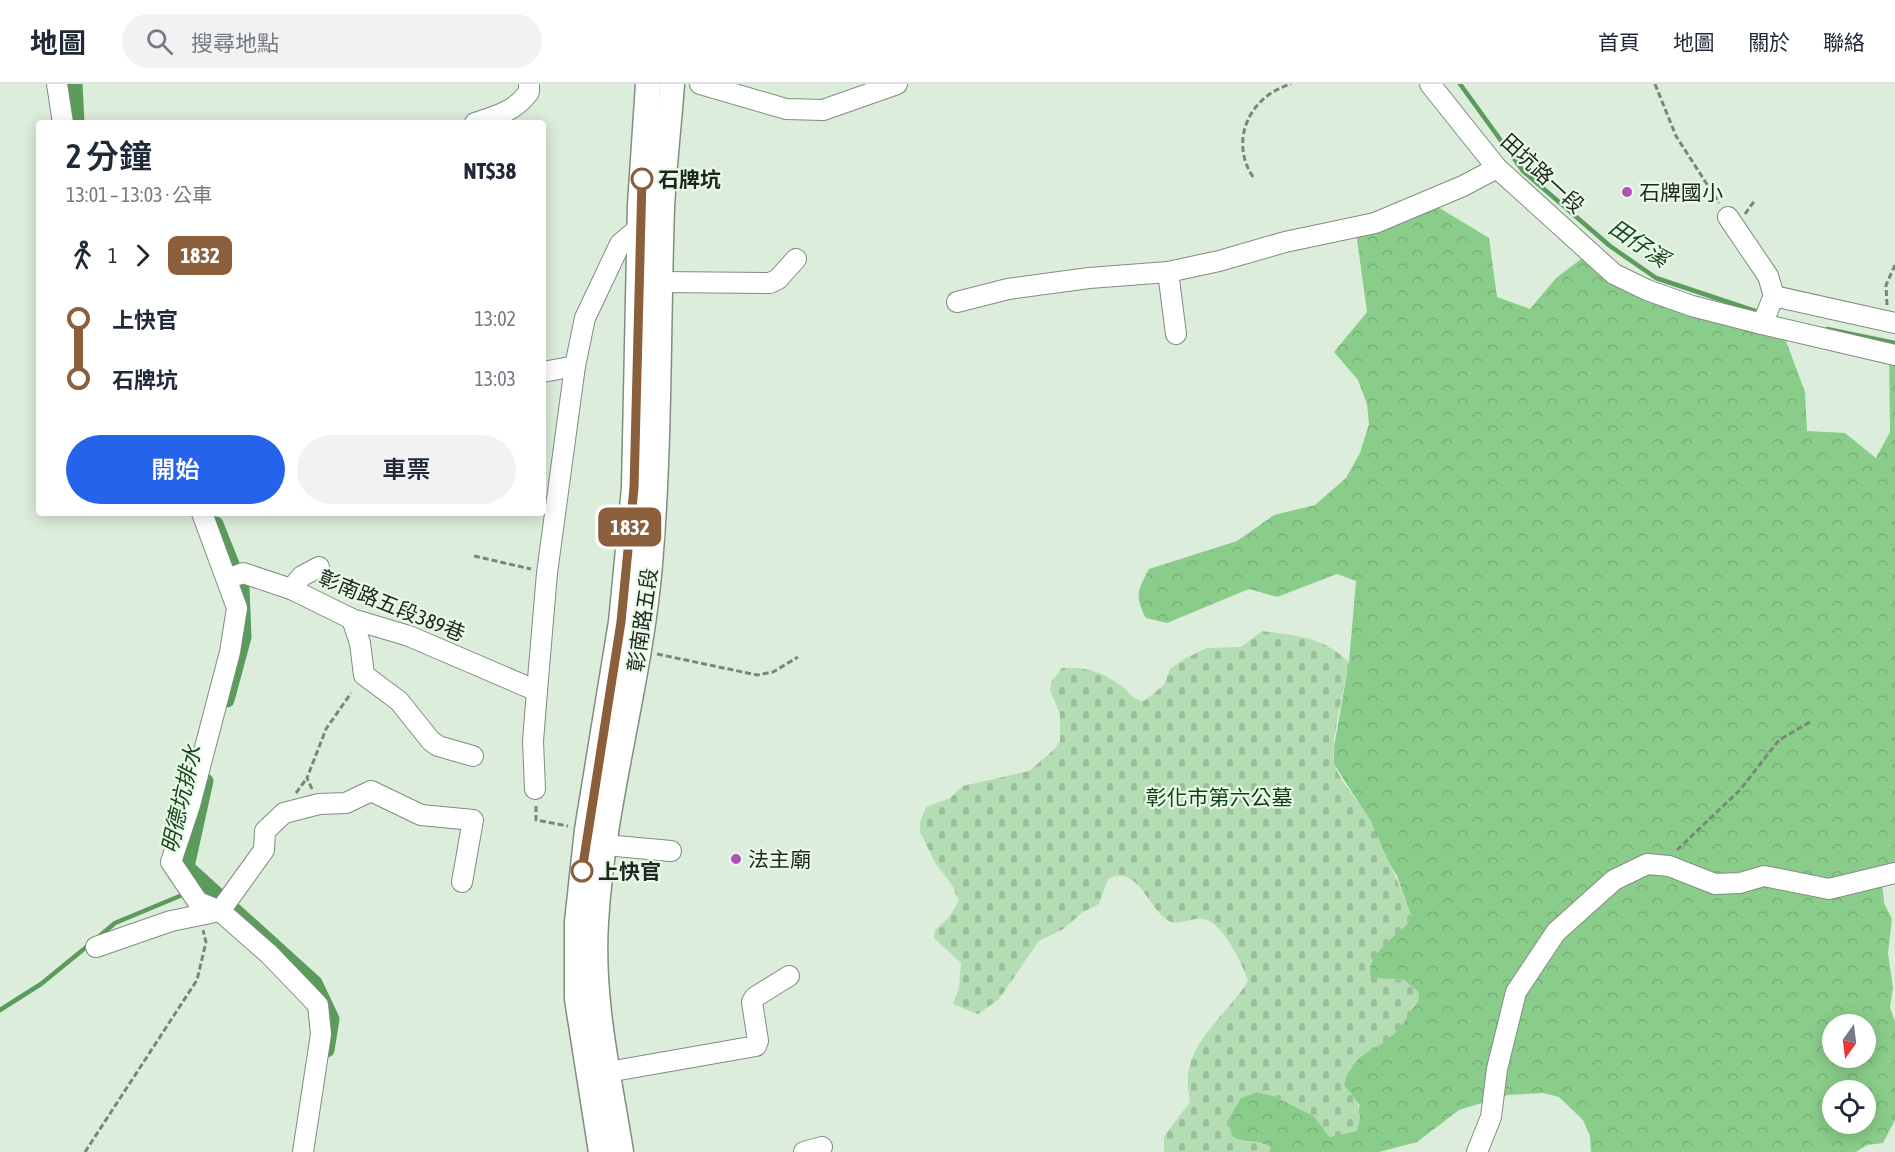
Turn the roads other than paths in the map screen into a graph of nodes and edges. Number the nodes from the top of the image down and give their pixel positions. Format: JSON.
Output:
{"nodes":[{"id":1,"x":57,"y":84,"type":"edge"},
{"id":2,"x":529,"y":84,"type":"edge"},
{"id":3,"x":648,"y":84,"type":"edge"},
{"id":4,"x":672,"y":84,"type":"edge"},
{"id":5,"x":700,"y":84,"type":"edge"},
{"id":6,"x":897,"y":84,"type":"edge"},
{"id":7,"x":1430,"y":84,"type":"edge"},
{"id":8,"x":63,"y":120,"type":"edge"},
{"id":9,"x":484,"y":120,"type":"edge"},
{"id":10,"x":1497,"y":168,"type":"junction"},
{"id":11,"x":1728,"y":217,"type":"road end"},
{"id":12,"x":639,"y":228,"type":"junction"},
{"id":13,"x":796,"y":259,"type":"dead end"},
{"id":14,"x":1168,"y":272,"type":"junction"},
{"id":15,"x":661,"y":282,"type":"junction"},
{"id":16,"x":1774,"y":296,"type":"junction"},
{"id":17,"x":957,"y":302,"type":"dead end"},
{"id":18,"x":1895,"y":323,"type":"edge"},
{"id":19,"x":1762,"y":324,"type":"junction"},
{"id":20,"x":1176,"y":334,"type":"dead end"},
{"id":21,"x":1895,"y":355,"type":"edge"},
{"id":22,"x":574,"y":366,"type":"junction"},
{"id":23,"x":546,"y":371,"type":"edge"},
{"id":24,"x":204,"y":516,"type":"edge"},
{"id":25,"x":319,"y":567,"type":"dead end"},
{"id":26,"x":234,"y":577,"type":"junction"},
{"id":27,"x":291,"y":589,"type":"junction"},
{"id":28,"x":352,"y":619,"type":"junction"},
{"id":29,"x":537,"y":692,"type":"junction"},
{"id":30,"x":473,"y":756,"type":"dead end"},
{"id":31,"x":535,"y":789,"type":"road end"},
{"id":32,"x":596,"y":838,"type":"junction"},
{"id":33,"x":671,"y":851,"type":"dead end"},
{"id":34,"x":1895,"y":873,"type":"edge"},
{"id":35,"x":462,"y":882,"type":"dead end"},
{"id":36,"x":225,"y":903,"type":"junction"},
{"id":37,"x":96,"y":947,"type":"dead end"},
{"id":38,"x":789,"y":976,"type":"dead end"},
{"id":39,"x":608,"y":1072,"type":"junction"},
{"id":40,"x":303,"y":1152,"type":"edge"},
{"id":41,"x":601,"y":1152,"type":"edge"},
{"id":42,"x":621,"y":1152,"type":"edge"},
{"id":43,"x":1477,"y":1152,"type":"edge"}],
"edges":[{"from":1,"to":8,"type":"street"},
{"from":2,"to":9,"type":"street"},
{"from":3,"to":12,"type":"main road","name":"彰南路五段"},
{"from":4,"to":15,"type":"main road","name":"彰南路五段"},
{"from":5,"to":6,"type":"street"},
{"from":7,"to":10,"type":"street","name":"田坑路一段"},
{"from":10,"to":14,"type":"street"},
{"from":10,"to":19,"type":"street","name":"田坑路一段"},
{"from":11,"to":16,"type":"street"},
{"from":12,"to":22,"type":"street"},
{"from":12,"to":32,"type":"main road","name":"彰南路五段"},
{"from":13,"to":15,"type":"street"},
{"from":14,"to":17,"type":"street"},
{"from":14,"to":20,"type":"street"},
{"from":15,"to":32,"type":"main road","name":"彰南路五段"},
{"from":16,"to":18,"type":"street"},
{"from":16,"to":19,"type":"street"},
{"from":19,"to":21,"type":"street","name":"田坑路一段"},
{"from":22,"to":23,"type":"street"},
{"from":22,"to":29,"type":"street"},
{"from":24,"to":26,"type":"street"},
{"from":25,"to":27,"type":"street"},
{"from":26,"to":27,"type":"street","name":"彰南路五段389巷"},
{"from":26,"to":36,"type":"street"},
{"from":27,"to":28,"type":"street","name":"彰南路五段389巷"},
{"from":28,"to":29,"type":"street","name":"彰南路五段389巷"},
{"from":28,"to":30,"type":"street"},
{"from":29,"to":31,"type":"street"},
{"from":32,"to":33,"type":"street"},
{"from":32,"to":39,"type":"main road","name":"彰南路五段"},
{"from":32,"to":41,"type":"main road","name":"彰南路五段"},
{"from":34,"to":43,"type":"street"},
{"from":35,"to":36,"type":"street"},
{"from":36,"to":37,"type":"street"},
{"from":36,"to":40,"type":"street"},
{"from":38,"to":39,"type":"street"},
{"from":39,"to":42,"type":"main road","name":"彰南路五段"}]}
